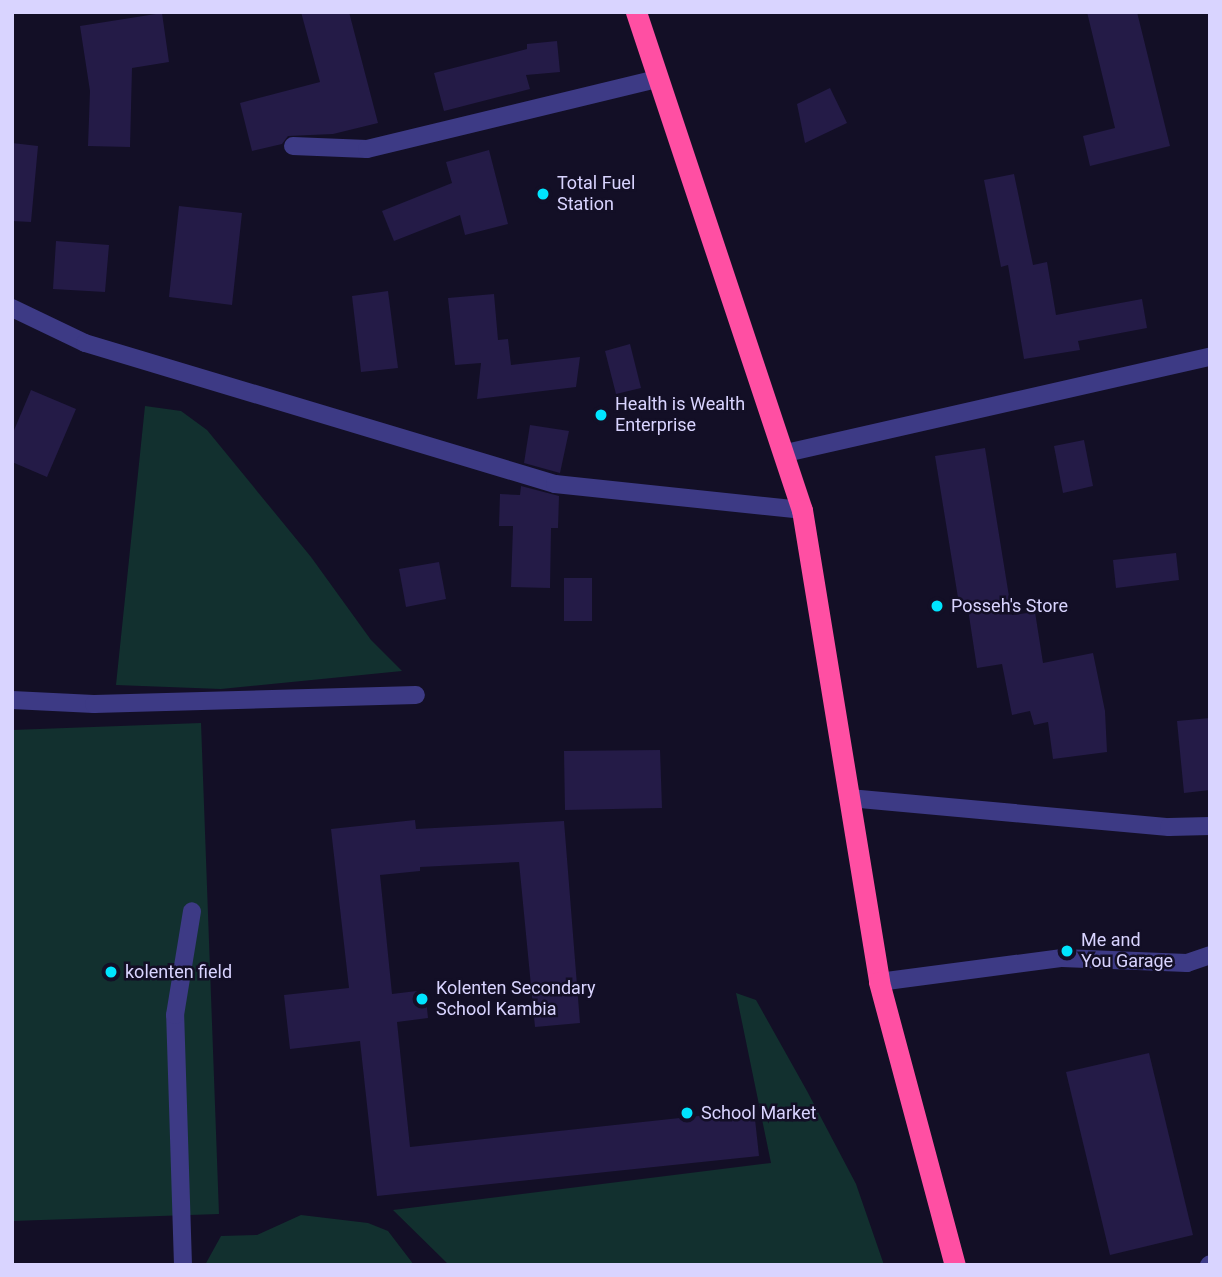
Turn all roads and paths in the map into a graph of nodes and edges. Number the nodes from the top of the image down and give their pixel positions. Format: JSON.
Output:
{"nodes":[{"id":1,"x":636,"y":12,"type":"edge"},
{"id":2,"x":656,"y":79,"type":"junction"},
{"id":3,"x":293,"y":146,"type":"dead end"},
{"id":4,"x":12,"y":308,"type":"edge"},
{"id":5,"x":1210,"y":357,"type":"edge"},
{"id":6,"x":786,"y":453,"type":"junction"},
{"id":7,"x":802,"y":510,"type":"junction"},
{"id":8,"x":416,"y":695,"type":"dead end"},
{"id":9,"x":12,"y":700,"type":"edge"},
{"id":10,"x":849,"y":798,"type":"junction"},
{"id":11,"x":1210,"y":826,"type":"edge"},
{"id":12,"x":192,"y":911,"type":"dead end"},
{"id":13,"x":1210,"y":955,"type":"edge"},
{"id":14,"x":879,"y":982,"type":"junction"},
{"id":15,"x":183,"y":1265,"type":"edge"},
{"id":16,"x":955,"y":1265,"type":"edge"}],
"edges":[{"from":1,"to":2,"type":"highway"},
{"from":2,"to":3,"type":"street"},
{"from":2,"to":6,"type":"highway"},
{"from":4,"to":7,"type":"street"},
{"from":5,"to":6,"type":"street"},
{"from":6,"to":7,"type":"highway"},
{"from":7,"to":10,"type":"highway"},
{"from":8,"to":9,"type":"street"},
{"from":10,"to":11,"type":"street"},
{"from":10,"to":14,"type":"highway"},
{"from":12,"to":15,"type":"street"},
{"from":13,"to":14,"type":"street"},
{"from":14,"to":16,"type":"highway"}]}
